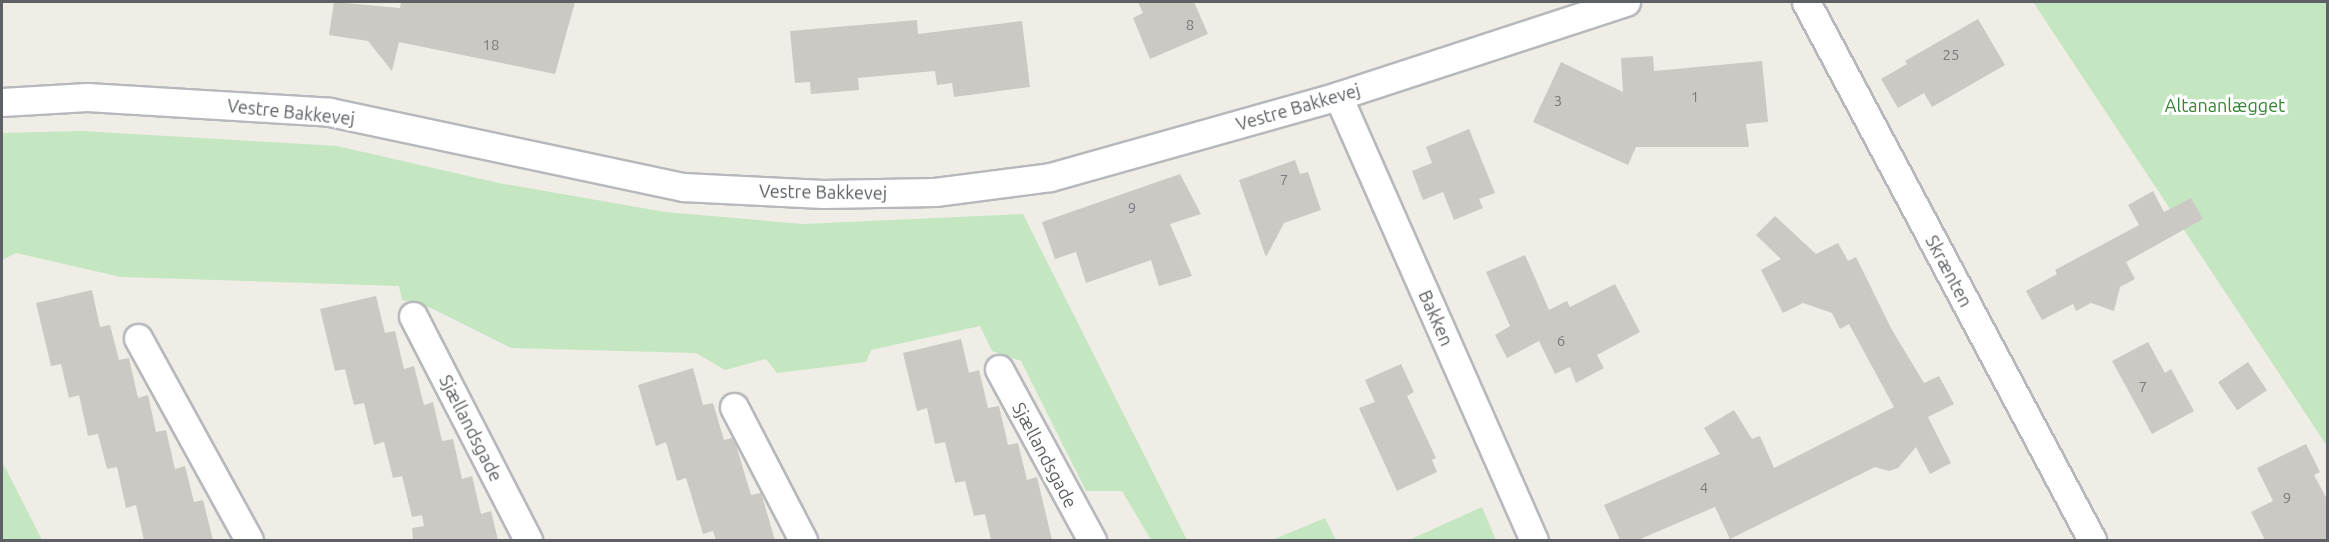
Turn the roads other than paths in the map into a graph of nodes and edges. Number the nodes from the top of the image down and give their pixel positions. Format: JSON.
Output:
{"nodes":[{"id":1,"x":1626,"y":2,"type":"edge"},
{"id":2,"x":1806,"y":2,"type":"edge"},
{"id":3,"x":1338,"y":96,"type":"junction"},
{"id":4,"x":2,"y":102,"type":"edge"},
{"id":5,"x":413,"y":316,"type":"dead end"},
{"id":6,"x":138,"y":338,"type":"dead end"},
{"id":7,"x":999,"y":369,"type":"dead end"},
{"id":8,"x":734,"y":407,"type":"dead end"},
{"id":9,"x":249,"y":540,"type":"edge"},
{"id":10,"x":528,"y":540,"type":"edge"},
{"id":11,"x":803,"y":540,"type":"edge"},
{"id":12,"x":1092,"y":540,"type":"edge"},
{"id":13,"x":1534,"y":540,"type":"edge"},
{"id":14,"x":2092,"y":540,"type":"edge"}],
"edges":[{"from":1,"to":3,"type":"street","name":"Vestre Bakkevej"},
{"from":2,"to":14,"type":"street","name":"Skrænten"},
{"from":3,"to":4,"type":"street","name":"Vestre Bakkevej"},
{"from":3,"to":13,"type":"street","name":"Bakken"},
{"from":5,"to":10,"type":"street","name":"Sjællandsgade"},
{"from":6,"to":9,"type":"street"},
{"from":7,"to":12,"type":"street","name":"Sjællandsgade"},
{"from":8,"to":11,"type":"street"}]}
